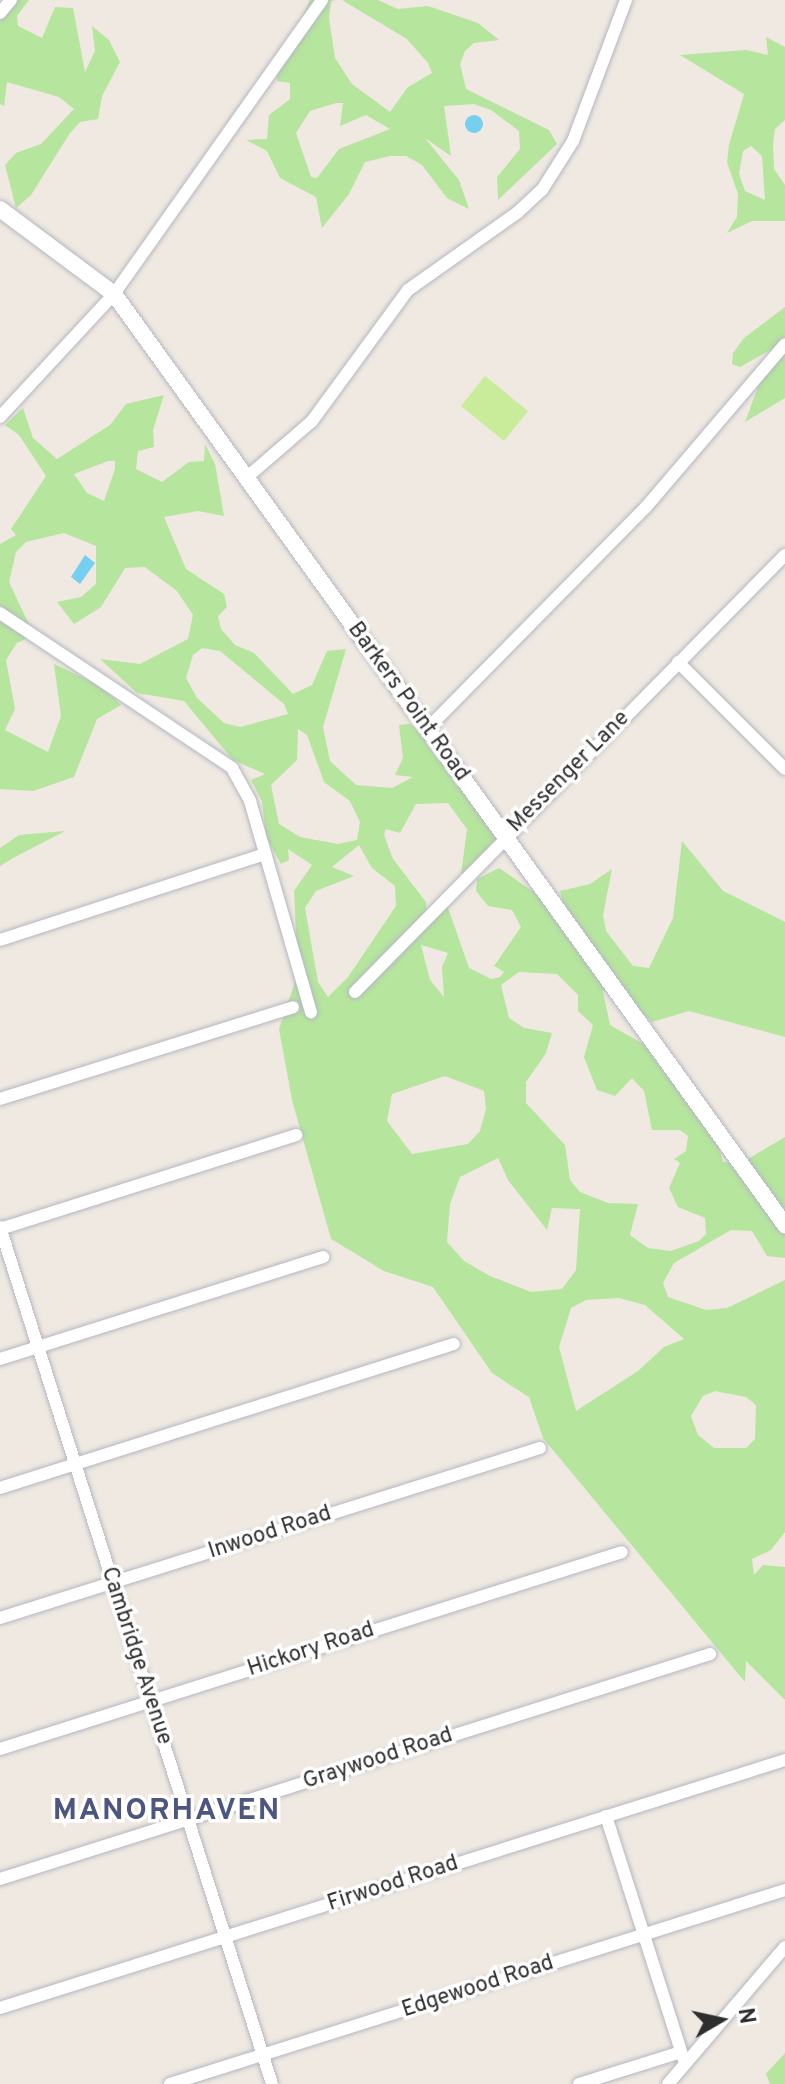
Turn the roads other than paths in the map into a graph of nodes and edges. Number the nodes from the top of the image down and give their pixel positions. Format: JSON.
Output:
{"nodes":[{"id":1,"x":11,"y":0,"type":"edge"},
{"id":2,"x":322,"y":0,"type":"edge"},
{"id":3,"x":626,"y":0,"type":"edge"},
{"id":4,"x":0,"y":13,"type":"edge"},
{"id":5,"x":0,"y":209,"type":"edge"},
{"id":6,"x":114,"y":294,"type":"junction"},
{"id":7,"x":785,"y":344,"type":"edge"},
{"id":8,"x":0,"y":417,"type":"edge"},
{"id":9,"x":246,"y":478,"type":"junction"},
{"id":10,"x":785,"y":555,"type":"edge"},
{"id":11,"x":0,"y":613,"type":"edge"},
{"id":12,"x":678,"y":662,"type":"junction"},
{"id":13,"x":427,"y":729,"type":"junction"},
{"id":14,"x":785,"y":769,"type":"edge"},
{"id":15,"x":506,"y":836,"type":"junction"},
{"id":16,"x":265,"y":854,"type":"junction"},
{"id":17,"x":0,"y":940,"type":"edge"},
{"id":18,"x":355,"y":992,"type":"dead end"},
{"id":19,"x":293,"y":1007,"type":"dead end"},
{"id":20,"x":311,"y":1012,"type":"dead end"},
{"id":21,"x":0,"y":1099,"type":"edge"},
{"id":22,"x":296,"y":1135,"type":"dead end"},
{"id":23,"x":785,"y":1225,"type":"edge"},
{"id":24,"x":0,"y":1228,"type":"edge"},
{"id":25,"x":323,"y":1257,"type":"dead end"},
{"id":26,"x":454,"y":1344,"type":"dead end"},
{"id":27,"x":38,"y":1347,"type":"junction"},
{"id":28,"x":0,"y":1359,"type":"edge"},
{"id":29,"x":540,"y":1448,"type":"dead end"},
{"id":30,"x":75,"y":1464,"type":"junction"},
{"id":31,"x":0,"y":1488,"type":"edge"},
{"id":32,"x":622,"y":1552,"type":"dead end"},
{"id":33,"x":113,"y":1583,"type":"junction"},
{"id":34,"x":0,"y":1618,"type":"edge"},
{"id":35,"x":710,"y":1654,"type":"dead end"},
{"id":36,"x":151,"y":1701,"type":"junction"},
{"id":37,"x":0,"y":1749,"type":"edge"},
{"id":38,"x":785,"y":1760,"type":"edge"},
{"id":39,"x":606,"y":1816,"type":"junction"},
{"id":40,"x":188,"y":1819,"type":"junction"},
{"id":41,"x":0,"y":1879,"type":"edge"},
{"id":42,"x":785,"y":1890,"type":"edge"},
{"id":43,"x":644,"y":1934,"type":"junction"},
{"id":44,"x":225,"y":1937,"type":"junction"},
{"id":45,"x":785,"y":1947,"type":"edge"},
{"id":46,"x":0,"y":2008,"type":"edge"},
{"id":47,"x":262,"y":2055,"type":"junction"},
{"id":48,"x":683,"y":2058,"type":"junction"},
{"id":49,"x":170,"y":2084,"type":"edge"},
{"id":50,"x":272,"y":2084,"type":"edge"},
{"id":51,"x":579,"y":2084,"type":"edge"},
{"id":52,"x":668,"y":2084,"type":"edge"}],
"edges":[{"from":1,"to":4,"type":"street"},
{"from":2,"to":6,"type":"street"},
{"from":3,"to":9,"type":"street"},
{"from":5,"to":6,"type":"street","name":"Barkers Point Road"},
{"from":6,"to":8,"type":"street"},
{"from":6,"to":9,"type":"street","name":"Barkers Point Road"},
{"from":7,"to":13,"type":"street"},
{"from":9,"to":13,"type":"street","name":"Barkers Point Road"},
{"from":10,"to":12,"type":"street","name":"Messenger Lane"},
{"from":11,"to":16,"type":"street"},
{"from":12,"to":14,"type":"street"},
{"from":12,"to":15,"type":"street","name":"Messenger Lane"},
{"from":13,"to":15,"type":"street","name":"Barkers Point Road"},
{"from":15,"to":18,"type":"street","name":"Messenger Lane"},
{"from":15,"to":23,"type":"street","name":"Barkers Point Road"},
{"from":16,"to":17,"type":"street"},
{"from":16,"to":20,"type":"street"},
{"from":19,"to":21,"type":"street"},
{"from":22,"to":24,"type":"street"},
{"from":24,"to":27,"type":"street","name":"Cambridge Avenue"},
{"from":25,"to":27,"type":"street"},
{"from":26,"to":30,"type":"street"},
{"from":27,"to":28,"type":"street"},
{"from":27,"to":30,"type":"street","name":"Cambridge Avenue"},
{"from":29,"to":33,"type":"street","name":"Inwood Road"},
{"from":30,"to":31,"type":"street"},
{"from":30,"to":33,"type":"street","name":"Cambridge Avenue"},
{"from":32,"to":36,"type":"street","name":"Hickory Road"},
{"from":33,"to":34,"type":"street","name":"Inwood Road"},
{"from":33,"to":36,"type":"street","name":"Cambridge Avenue"},
{"from":35,"to":40,"type":"street","name":"Graywood Road"},
{"from":36,"to":37,"type":"street","name":"Hickory Road"},
{"from":36,"to":40,"type":"street","name":"Cambridge Avenue"},
{"from":38,"to":39,"type":"street","name":"Firwood Road"},
{"from":39,"to":43,"type":"street"},
{"from":39,"to":44,"type":"street","name":"Firwood Road"},
{"from":40,"to":41,"type":"street","name":"Graywood Road"},
{"from":40,"to":44,"type":"street","name":"Cambridge Avenue"},
{"from":42,"to":43,"type":"street","name":"Edgewood Road"},
{"from":43,"to":47,"type":"street","name":"Edgewood Road"},
{"from":43,"to":48,"type":"street"},
{"from":44,"to":46,"type":"street","name":"Firwood Road"},
{"from":44,"to":47,"type":"street","name":"Cambridge Avenue"},
{"from":45,"to":48,"type":"street"},
{"from":47,"to":49,"type":"street","name":"Edgewood Road"},
{"from":47,"to":50,"type":"street","name":"Cambridge Avenue"},
{"from":48,"to":51,"type":"street"},
{"from":48,"to":52,"type":"street"}]}
